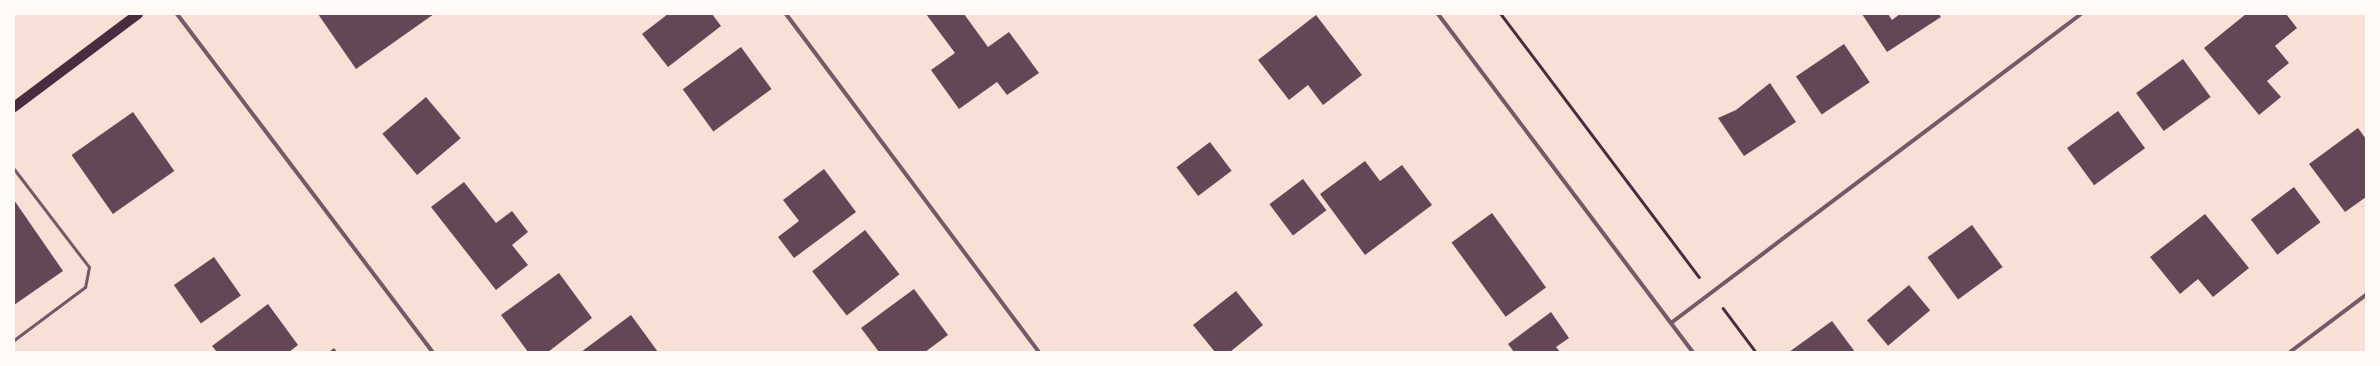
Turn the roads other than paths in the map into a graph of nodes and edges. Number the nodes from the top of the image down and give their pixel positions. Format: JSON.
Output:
{"nodes":[{"id":1,"x":138,"y":14,"type":"edge"},
{"id":2,"x":177,"y":14,"type":"edge"},
{"id":3,"x":786,"y":14,"type":"edge"},
{"id":4,"x":1438,"y":14,"type":"edge"},
{"id":5,"x":2081,"y":14,"type":"edge"},
{"id":6,"x":14,"y":107,"type":"edge"},
{"id":7,"x":14,"y":169,"type":"edge"},
{"id":8,"x":2366,"y":295,"type":"edge"},
{"id":9,"x":1671,"y":323,"type":"junction"},
{"id":10,"x":14,"y":340,"type":"edge"},
{"id":11,"x":433,"y":352,"type":"edge"},
{"id":12,"x":1039,"y":352,"type":"edge"},
{"id":13,"x":1693,"y":352,"type":"edge"},
{"id":14,"x":2290,"y":352,"type":"edge"}],
"edges":[{"from":1,"to":6,"type":"main road"},
{"from":2,"to":11,"type":"street"},
{"from":3,"to":12,"type":"street"},
{"from":4,"to":9,"type":"street"},
{"from":5,"to":9,"type":"street"},
{"from":7,"to":10,"type":"lane"},
{"from":8,"to":14,"type":"street"},
{"from":9,"to":13,"type":"street"}]}
